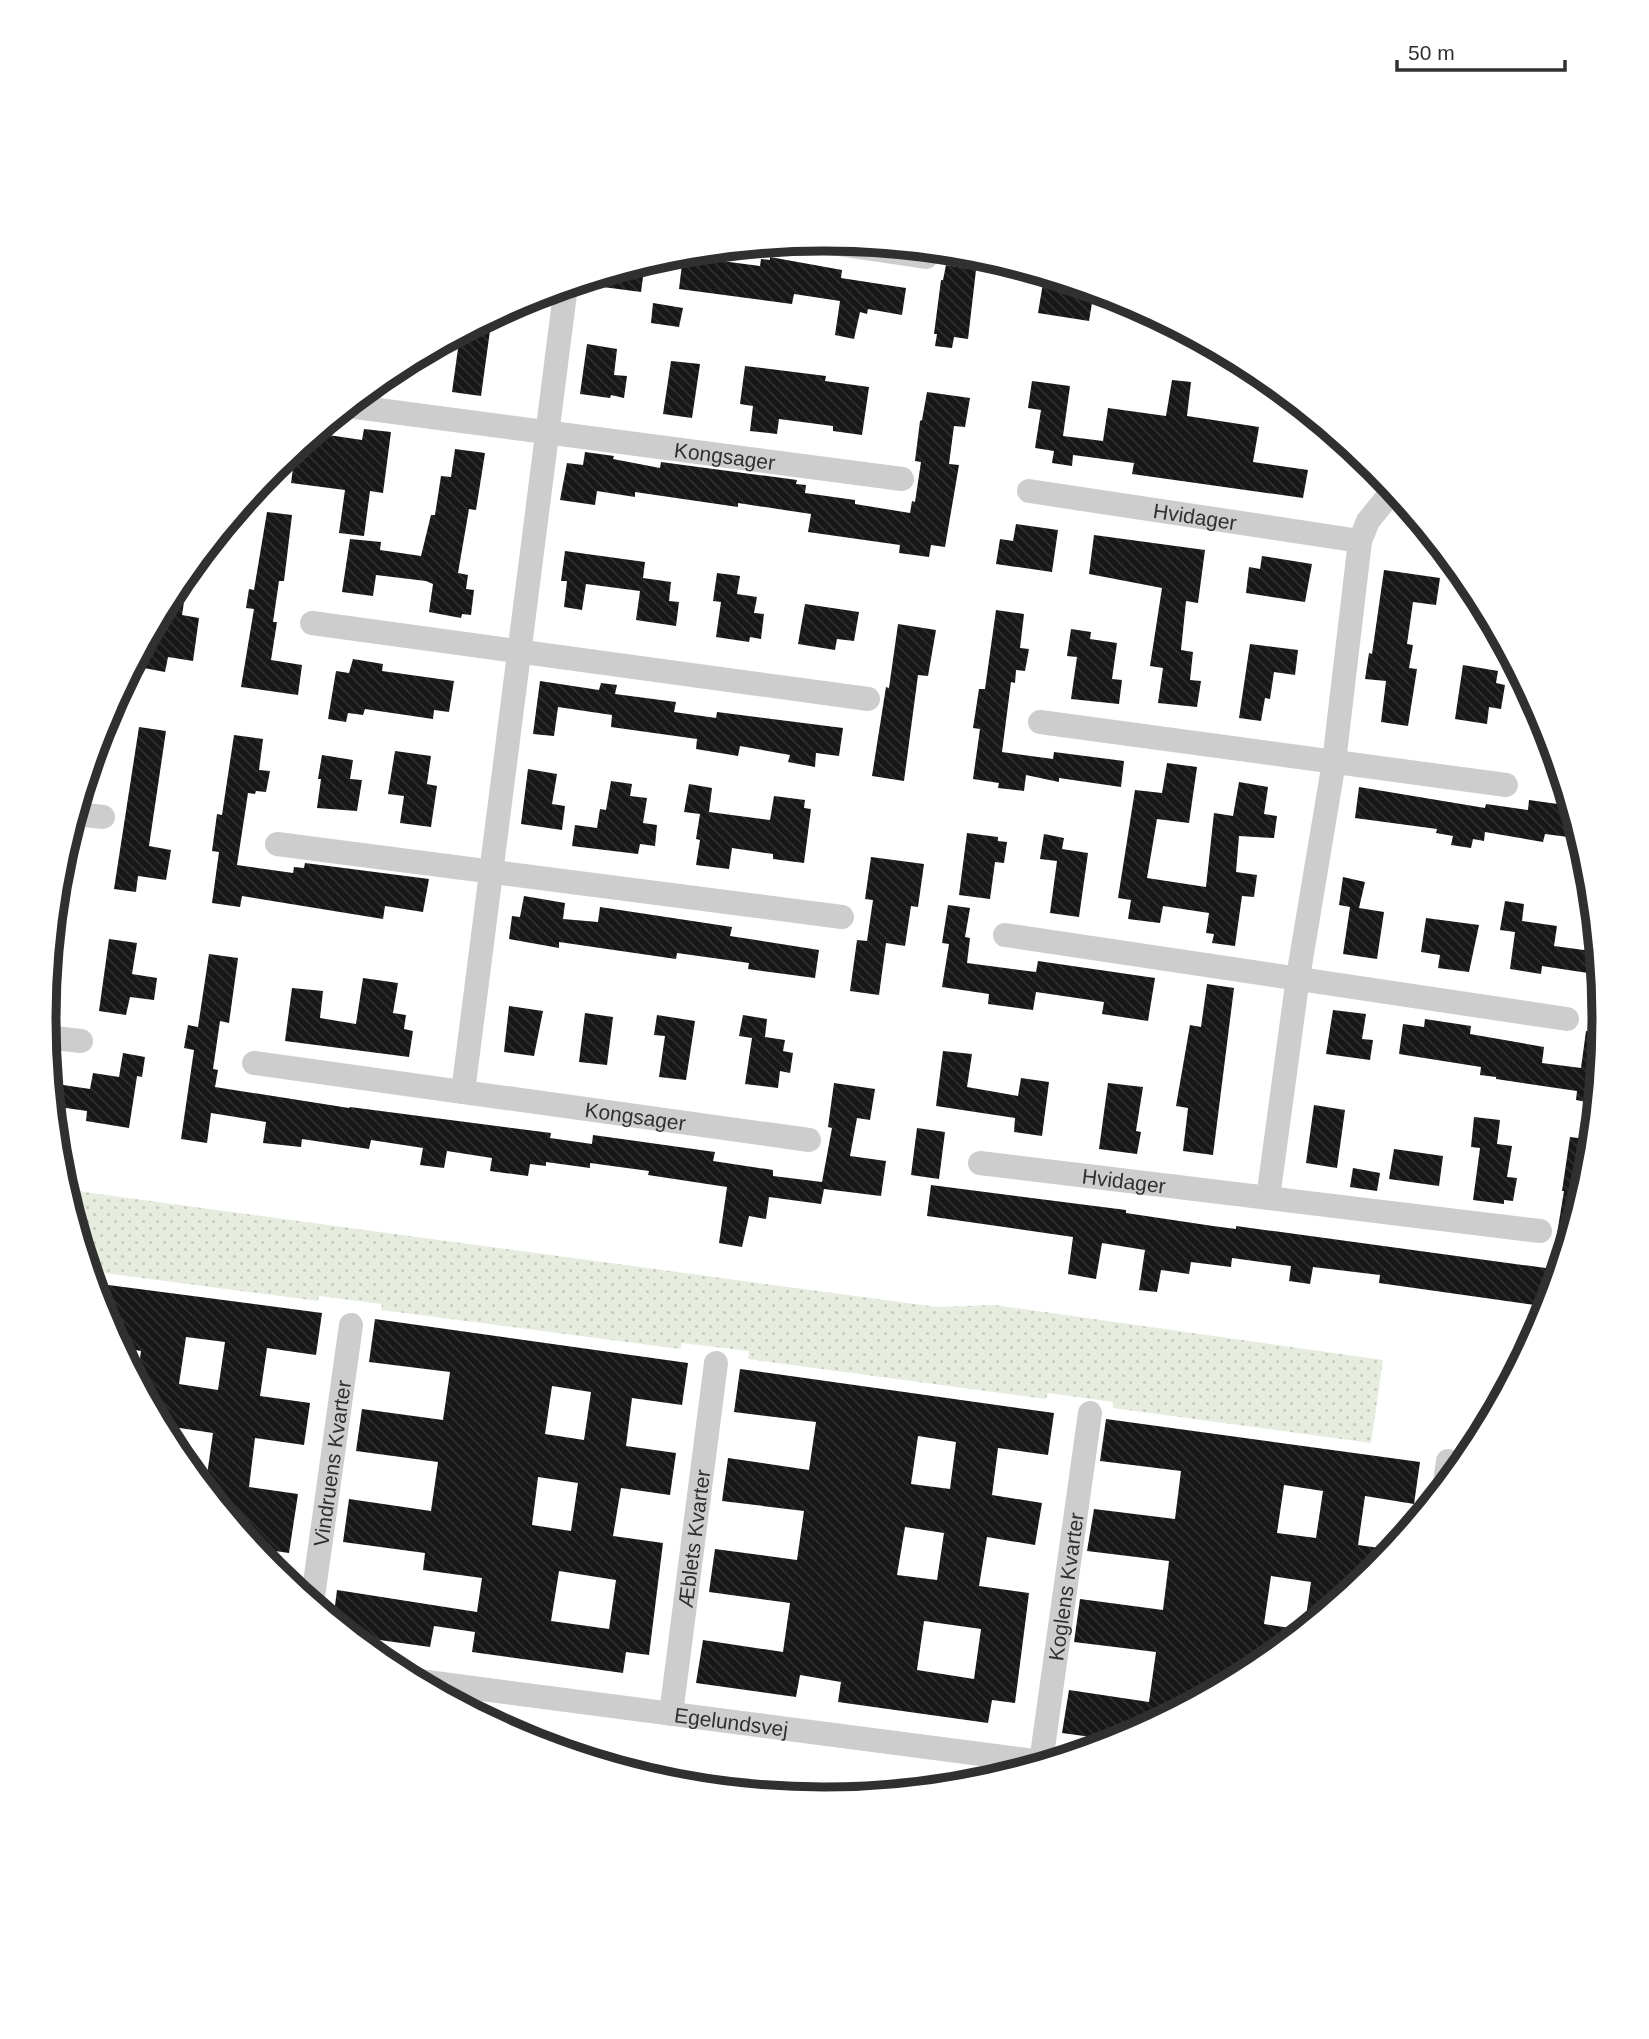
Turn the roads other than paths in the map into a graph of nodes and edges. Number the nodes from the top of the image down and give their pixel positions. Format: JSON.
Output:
{"nodes":[{"id":1,"x":565,"y":296,"type":"edge"},
{"id":2,"x":360,"y":408,"type":"edge"},
{"id":3,"x":548,"y":432,"type":"junction"},
{"id":4,"x":902,"y":479,"type":"dead end"},
{"id":5,"x":1029,"y":491,"type":"dead end"},
{"id":6,"x":1387,"y":497,"type":"edge"},
{"id":7,"x":1360,"y":541,"type":"junction"},
{"id":8,"x":312,"y":623,"type":"dead end"},
{"id":9,"x":520,"y":651,"type":"junction"},
{"id":10,"x":867,"y":699,"type":"dead end"},
{"id":11,"x":1040,"y":722,"type":"dead end"},
{"id":12,"x":1334,"y":762,"type":"junction"},
{"id":13,"x":1506,"y":785,"type":"dead end"},
{"id":14,"x":84,"y":815,"type":"edge"},
{"id":15,"x":103,"y":817,"type":"dead end"},
{"id":16,"x":277,"y":844,"type":"dead end"},
{"id":17,"x":490,"y":871,"type":"junction"},
{"id":18,"x":842,"y":917,"type":"dead end"},
{"id":19,"x":1005,"y":935,"type":"dead end"},
{"id":20,"x":1298,"y":977,"type":"junction"},
{"id":21,"x":1567,"y":1019,"type":"dead end"},
{"id":22,"x":57,"y":1038,"type":"edge"},
{"id":23,"x":81,"y":1041,"type":"dead end"},
{"id":24,"x":254,"y":1063,"type":"dead end"},
{"id":25,"x":463,"y":1092,"type":"junction"},
{"id":26,"x":808,"y":1140,"type":"dead end"},
{"id":27,"x":980,"y":1163,"type":"dead end"},
{"id":28,"x":1268,"y":1198,"type":"junction"},
{"id":29,"x":1541,"y":1231,"type":"dead end"},
{"id":30,"x":351,"y":1325,"type":"dead end"},
{"id":31,"x":716,"y":1363,"type":"dead end"},
{"id":32,"x":1090,"y":1413,"type":"dead end"},
{"id":33,"x":1448,"y":1461,"type":"dead end"},
{"id":34,"x":1447,"y":1469,"type":"edge"},
{"id":35,"x":314,"y":1593,"type":"edge"},
{"id":36,"x":458,"y":1695,"type":"edge"},
{"id":37,"x":671,"y":1714,"type":"junction"},
{"id":38,"x":1047,"y":1755,"type":"edge"},
{"id":39,"x":1029,"y":1760,"type":"edge"}],
"edges":[{"from":1,"to":3,"type":"street"},
{"from":2,"to":3,"type":"street","name":"Kongsager"},
{"from":3,"to":4,"type":"street","name":"Kongsager"},
{"from":3,"to":9,"type":"street"},
{"from":5,"to":7,"type":"street","name":"Hvidager"},
{"from":6,"to":7,"type":"street"},
{"from":7,"to":12,"type":"street"},
{"from":8,"to":9,"type":"street"},
{"from":9,"to":10,"type":"street"},
{"from":9,"to":17,"type":"street"},
{"from":11,"to":12,"type":"street"},
{"from":12,"to":13,"type":"street"},
{"from":12,"to":20,"type":"street"},
{"from":14,"to":15,"type":"street"},
{"from":16,"to":17,"type":"street"},
{"from":17,"to":18,"type":"street"},
{"from":17,"to":25,"type":"street"},
{"from":19,"to":20,"type":"street"},
{"from":20,"to":21,"type":"street"},
{"from":20,"to":28,"type":"street"},
{"from":22,"to":23,"type":"street"},
{"from":24,"to":25,"type":"street","name":"Kongsager"},
{"from":25,"to":26,"type":"street","name":"Kongsager"},
{"from":27,"to":28,"type":"street","name":"Hvidager"},
{"from":28,"to":29,"type":"street","name":"Hvidager"},
{"from":30,"to":35,"type":"street","name":"Vindruens Kvarter"},
{"from":31,"to":37,"type":"street","name":"Æblets Kvarter"},
{"from":32,"to":38,"type":"street","name":"Koglens Kvarter"},
{"from":33,"to":34,"type":"street"},
{"from":36,"to":37,"type":"street","name":"Egelundsvej"},
{"from":37,"to":39,"type":"street","name":"Egelundsvej"}]}
